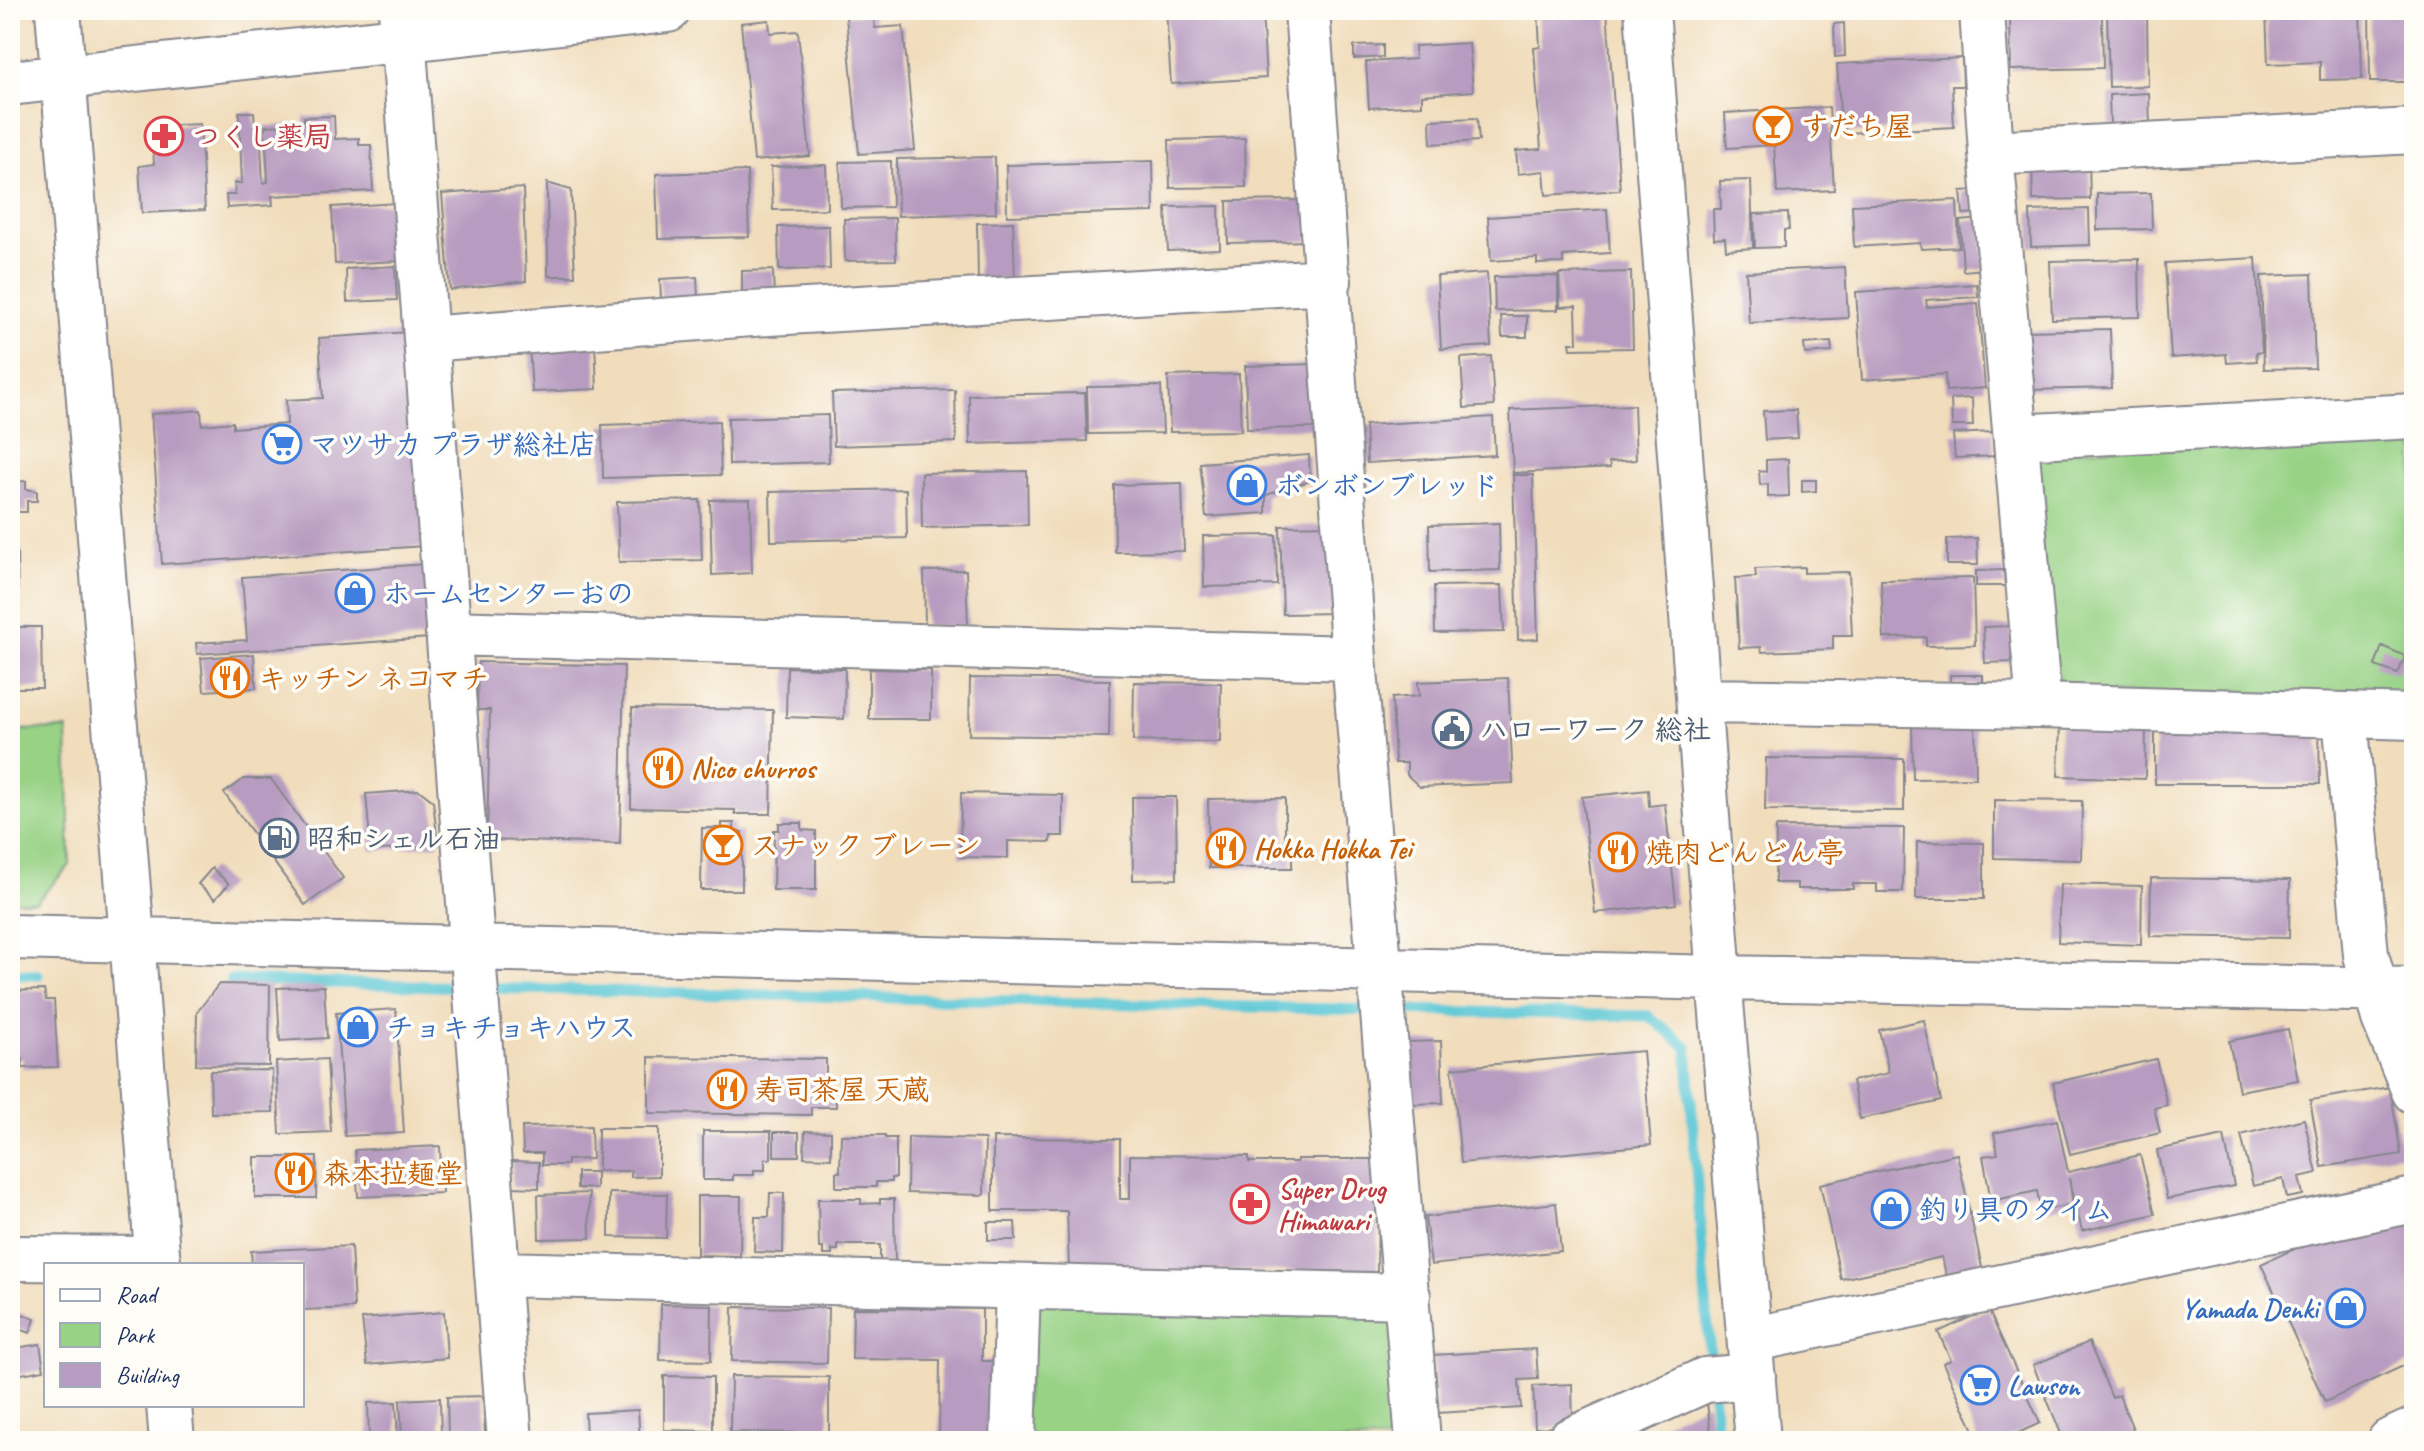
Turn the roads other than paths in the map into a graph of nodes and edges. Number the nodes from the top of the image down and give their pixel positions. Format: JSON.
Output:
{"nodes":[{"id":1,"x":58,"y":10,"type":"edge"},
{"id":2,"x":668,"y":10,"type":"edge"},
{"id":3,"x":1307,"y":10,"type":"edge"},
{"id":4,"x":1647,"y":10,"type":"edge"},
{"id":5,"x":1982,"y":10,"type":"edge"},
{"id":6,"x":402,"y":25,"type":"edge"},
{"id":7,"x":63,"y":78,"type":"junction"},
{"id":8,"x":10,"y":83,"type":"edge"},
{"id":9,"x":2414,"y":131,"type":"edge"},
{"id":10,"x":1991,"y":153,"type":"junction"},
{"id":11,"x":1329,"y":281,"type":"junction"},
{"id":12,"x":426,"y":339,"type":"junction"},
{"id":13,"x":2414,"y":416,"type":"edge"},
{"id":14,"x":2016,"y":437,"type":"junction"},
{"id":15,"x":448,"y":633,"type":"junction"},
{"id":16,"x":1354,"y":658,"type":"junction"},
{"id":17,"x":1700,"y":701,"type":"junction"},
{"id":18,"x":2039,"y":706,"type":"junction"},
{"id":19,"x":2345,"y":716,"type":"junction"},
{"id":20,"x":2414,"y":717,"type":"edge"},
{"id":21,"x":10,"y":937,"type":"edge"},
{"id":22,"x":132,"y":940,"type":"junction"},
{"id":23,"x":474,"y":974,"type":"junction"},
{"id":24,"x":1719,"y":978,"type":"junction"},
{"id":25,"x":2395,"y":989,"type":"edge"},
{"id":26,"x":1382,"y":995,"type":"junction"},
{"id":27,"x":2414,"y":1091,"type":"edge"},
{"id":28,"x":2414,"y":1200,"type":"edge"},
{"id":29,"x":10,"y":1258,"type":"edge"},
{"id":30,"x":158,"y":1262,"type":"edge"},
{"id":31,"x":497,"y":1274,"type":"junction"},
{"id":32,"x":1018,"y":1287,"type":"junction"},
{"id":33,"x":1408,"y":1296,"type":"junction"},
{"id":34,"x":1732,"y":1369,"type":"junction"},
{"id":35,"x":169,"y":1407,"type":"edge"},
{"id":36,"x":2414,"y":1430,"type":"edge"},
{"id":37,"x":172,"y":1441,"type":"edge"},
{"id":38,"x":510,"y":1441,"type":"edge"},
{"id":39,"x":1013,"y":1441,"type":"edge"},
{"id":40,"x":1418,"y":1441,"type":"edge"},
{"id":41,"x":1569,"y":1441,"type":"edge"},
{"id":42,"x":1758,"y":1441,"type":"edge"},
{"id":43,"x":2390,"y":1441,"type":"edge"}],
"edges":[{"from":1,"to":7,"type":"street"},
{"from":2,"to":6,"type":"street"},
{"from":3,"to":11,"type":"street"},
{"from":4,"to":17,"type":"street"},
{"from":5,"to":10,"type":"street"},
{"from":6,"to":7,"type":"street"},
{"from":6,"to":12,"type":"street"},
{"from":7,"to":8,"type":"street"},
{"from":7,"to":22,"type":"street"},
{"from":9,"to":10,"type":"street"},
{"from":10,"to":14,"type":"street"},
{"from":11,"to":12,"type":"street"},
{"from":11,"to":16,"type":"street"},
{"from":12,"to":15,"type":"street"},
{"from":13,"to":14,"type":"street"},
{"from":14,"to":18,"type":"street"},
{"from":15,"to":16,"type":"street"},
{"from":15,"to":23,"type":"street"},
{"from":16,"to":26,"type":"street"},
{"from":17,"to":18,"type":"street"},
{"from":17,"to":24,"type":"street"},
{"from":18,"to":19,"type":"street"},
{"from":19,"to":20,"type":"street"},
{"from":19,"to":25,"type":"street"},
{"from":21,"to":22,"type":"street"},
{"from":22,"to":23,"type":"street"},
{"from":22,"to":30,"type":"street"},
{"from":23,"to":26,"type":"street"},
{"from":23,"to":31,"type":"street"},
{"from":24,"to":25,"type":"street"},
{"from":24,"to":26,"type":"street"},
{"from":24,"to":34,"type":"street"},
{"from":25,"to":27,"type":"street"},
{"from":26,"to":33,"type":"street"},
{"from":28,"to":34,"type":"street"},
{"from":29,"to":30,"type":"street"},
{"from":31,"to":32,"type":"street"},
{"from":31,"to":38,"type":"street"},
{"from":32,"to":33,"type":"street"},
{"from":32,"to":39,"type":"street"},
{"from":33,"to":40,"type":"street"},
{"from":34,"to":41,"type":"street"},
{"from":34,"to":42,"type":"street"},
{"from":35,"to":37,"type":"street"},
{"from":36,"to":43,"type":"street"}]}
